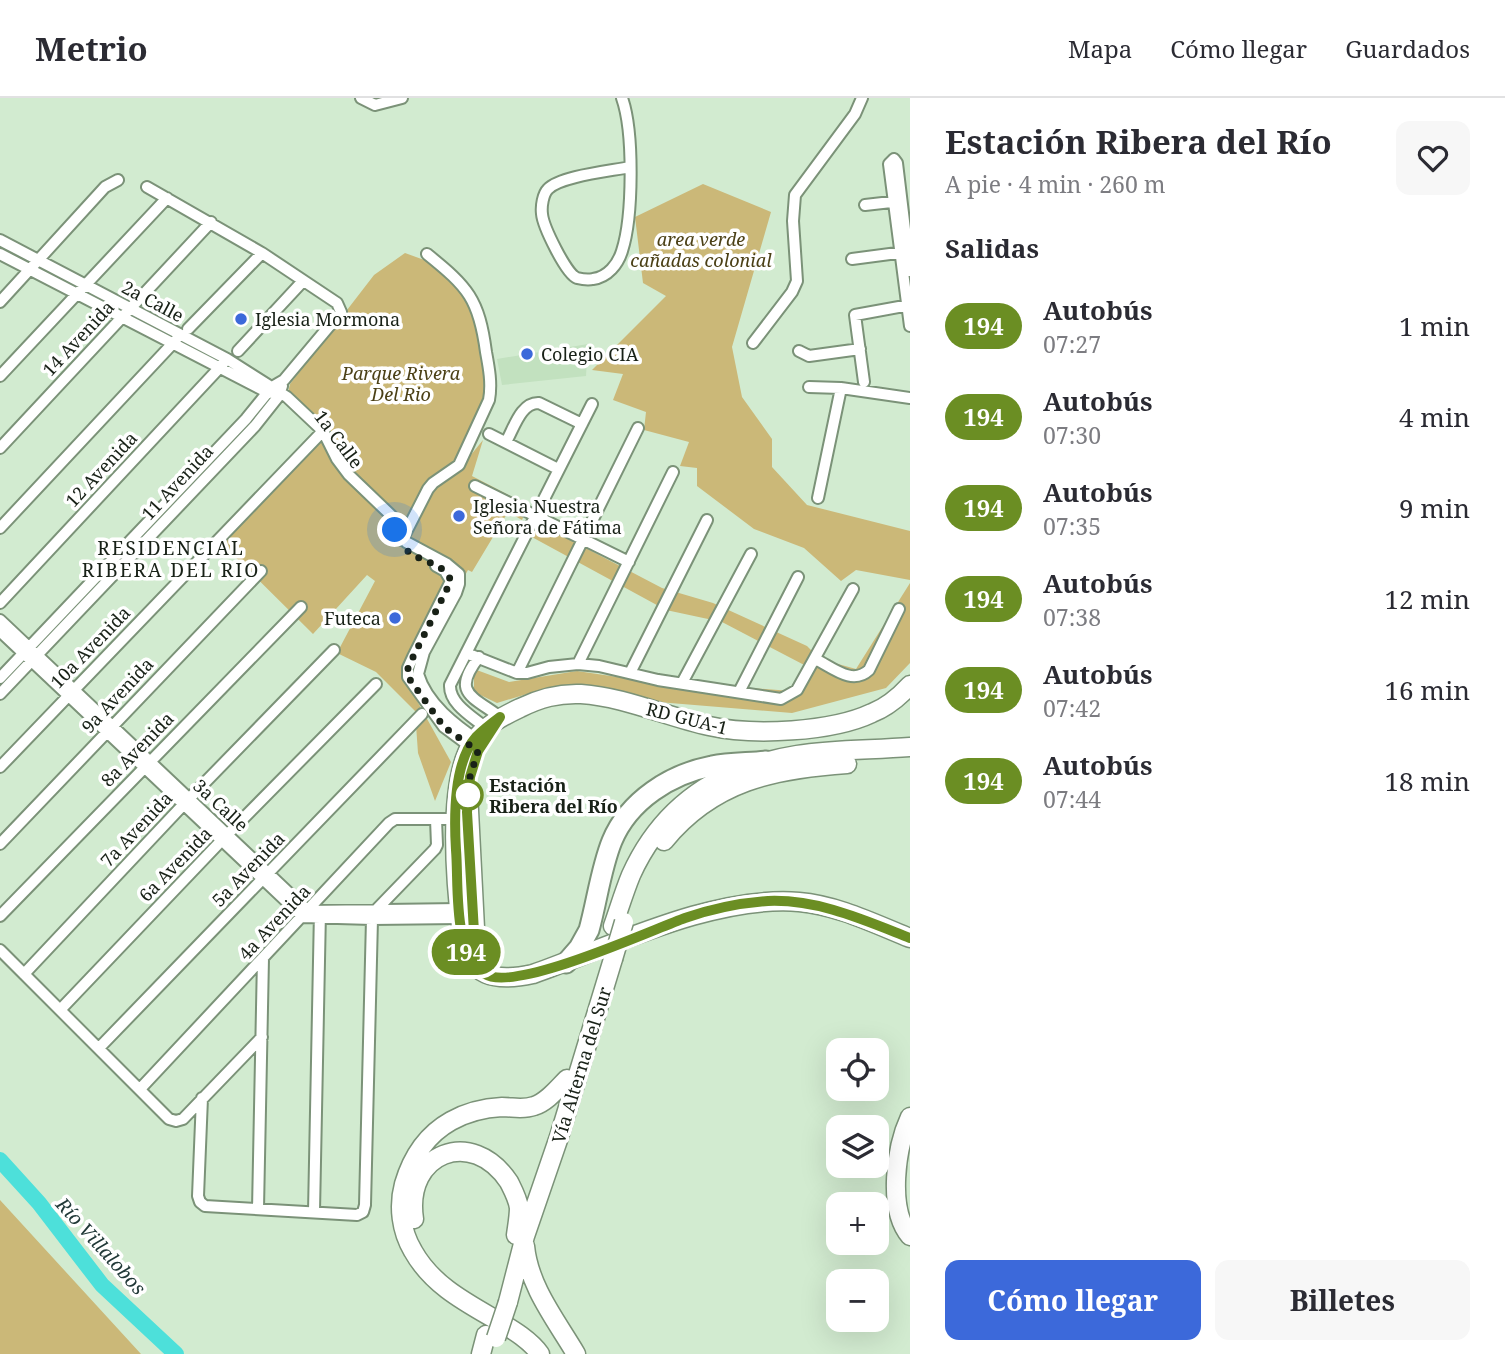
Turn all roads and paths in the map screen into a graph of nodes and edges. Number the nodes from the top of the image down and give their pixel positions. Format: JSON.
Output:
{"nodes":[{"id":1,"x":361,"y":98,"type":"edge"},
{"id":2,"x":402,"y":98,"type":"edge"},
{"id":3,"x":622,"y":98,"type":"edge"},
{"id":4,"x":862,"y":98,"type":"edge"},
{"id":5,"x":630,"y":167,"type":"junction"},
{"id":6,"x":118,"y":180,"type":"dead end"},
{"id":7,"x":147,"y":187,"type":"dead end"},
{"id":8,"x":167,"y":198,"type":"junction"},
{"id":9,"x":864,"y":205,"type":"dead end"},
{"id":10,"x":211,"y":222,"type":"junction"},
{"id":11,"x":0,"y":240,"type":"edge"},
{"id":12,"x":904,"y":252,"type":"junction"},
{"id":13,"x":262,"y":253,"type":"junction"},
{"id":14,"x":0,"y":254,"type":"edge"},
{"id":15,"x":427,"y":254,"type":"dead end"},
{"id":16,"x":852,"y":259,"type":"dead end"},
{"id":17,"x":39,"y":260,"type":"junction"},
{"id":18,"x":31,"y":270,"type":"junction"},
{"id":19,"x":910,"y":271,"type":"edge"},
{"id":20,"x":303,"y":281,"type":"junction"},
{"id":21,"x":84,"y":285,"type":"junction"},
{"id":22,"x":76,"y":295,"type":"junction"},
{"id":23,"x":0,"y":302,"type":"edge"},
{"id":24,"x":909,"y":306,"type":"edge"},
{"id":25,"x":130,"y":308,"type":"junction"},
{"id":26,"x":121,"y":318,"type":"junction"},
{"id":27,"x":910,"y":326,"type":"edge"},
{"id":28,"x":180,"y":336,"type":"junction"},
{"id":29,"x":753,"y":343,"type":"dead end"},
{"id":30,"x":860,"y":349,"type":"junction"},
{"id":31,"x":237,"y":351,"type":"dead end"},
{"id":32,"x":799,"y":351,"type":"dead end"},
{"id":33,"x":223,"y":363,"type":"junction"},
{"id":34,"x":0,"y":376,"type":"edge"},
{"id":35,"x":864,"y":382,"type":"dead end"},
{"id":36,"x":809,"y":387,"type":"dead end"},
{"id":37,"x":841,"y":388,"type":"junction"},
{"id":38,"x":279,"y":395,"type":"junction"},
{"id":39,"x":910,"y":398,"type":"edge"},
{"id":40,"x":592,"y":404,"type":"dead end"},
{"id":41,"x":582,"y":424,"type":"junction"},
{"id":42,"x":638,"y":428,"type":"dead end"},
{"id":43,"x":320,"y":433,"type":"junction"},
{"id":44,"x":489,"y":434,"type":"dead end"},
{"id":45,"x":506,"y":442,"type":"junction"},
{"id":46,"x":0,"y":448,"type":"edge"},
{"id":47,"x":558,"y":469,"type":"junction"},
{"id":48,"x":673,"y":472,"type":"dead end"},
{"id":49,"x":475,"y":486,"type":"dead end"},
{"id":50,"x":818,"y":498,"type":"dead end"},
{"id":51,"x":535,"y":517,"type":"junction"},
{"id":52,"x":708,"y":520,"type":"dead end"},
{"id":53,"x":0,"y":528,"type":"edge"},
{"id":54,"x":401,"y":541,"type":"junction"},
{"id":55,"x":582,"y":541,"type":"junction"},
{"id":56,"x":751,"y":554,"type":"dead end"},
{"id":57,"x":629,"y":562,"type":"junction"},
{"id":58,"x":261,"y":571,"type":"dead end"},
{"id":59,"x":798,"y":577,"type":"dead end"},
{"id":60,"x":853,"y":589,"type":"dead end"},
{"id":61,"x":0,"y":603,"type":"edge"},
{"id":62,"x":301,"y":607,"type":"dead end"},
{"id":63,"x":899,"y":609,"type":"dead end"},
{"id":64,"x":0,"y":620,"type":"edge"},
{"id":65,"x":0,"y":631,"type":"edge"},
{"id":66,"x":334,"y":650,"type":"dead end"},
{"id":67,"x":466,"y":653,"type":"junction"},
{"id":68,"x":31,"y":654,"type":"junction"},
{"id":69,"x":479,"y":657,"type":"junction"},
{"id":70,"x":815,"y":659,"type":"junction"},
{"id":71,"x":578,"y":664,"type":"junction"},
{"id":72,"x":517,"y":673,"type":"junction"},
{"id":73,"x":630,"y":673,"type":"junction"},
{"id":74,"x":0,"y":678,"type":"edge"},
{"id":75,"x":682,"y":683,"type":"junction"},
{"id":76,"x":376,"y":684,"type":"dead end"},
{"id":77,"x":910,"y":685,"type":"edge"},
{"id":78,"x":739,"y":692,"type":"junction"},
{"id":79,"x":71,"y":693,"type":"junction"},
{"id":80,"x":0,"y":694,"type":"edge"},
{"id":81,"x":422,"y":714,"type":"dead end"},
{"id":82,"x":500,"y":717,"type":"junction"},
{"id":83,"x":109,"y":728,"type":"junction"},
{"id":84,"x":478,"y":742,"type":"junction"},
{"id":85,"x":910,"y":747,"type":"edge"},
{"id":86,"x":910,"y":759,"type":"edge"},
{"id":87,"x":766,"y":761,"type":"junction"},
{"id":88,"x":147,"y":764,"type":"junction"},
{"id":89,"x":0,"y":767,"type":"edge"},
{"id":90,"x":186,"y":802,"type":"junction"},
{"id":91,"x":453,"y":816,"type":"junction"},
{"id":92,"x":436,"y":819,"type":"junction"},
{"id":93,"x":225,"y":838,"type":"junction"},
{"id":94,"x":0,"y":844,"type":"edge"},
{"id":95,"x":470,"y":856,"type":"junction"},
{"id":96,"x":265,"y":876,"type":"junction"},
{"id":97,"x":462,"y":910,"type":"junction"},
{"id":98,"x":305,"y":914,"type":"junction"},
{"id":99,"x":319,"y":914,"type":"junction"},
{"id":100,"x":374,"y":914,"type":"junction"},
{"id":101,"x":0,"y":916,"type":"edge"},
{"id":102,"x":619,"y":924,"type":"junction"},
{"id":103,"x":910,"y":938,"type":"edge"},
{"id":104,"x":0,"y":950,"type":"edge"},
{"id":105,"x":263,"y":958,"type":"junction"},
{"id":106,"x":566,"y":963,"type":"junction"},
{"id":107,"x":24,"y":974,"type":"junction"},
{"id":108,"x":504,"y":978,"type":"junction"},
{"id":109,"x":60,"y":1010,"type":"junction"},
{"id":110,"x":262,"y":1037,"type":"junction"},
{"id":111,"x":99,"y":1048,"type":"junction"},
{"id":112,"x":581,"y":1051,"type":"junction"},
{"id":113,"x":567,"y":1079,"type":"junction"},
{"id":114,"x":139,"y":1089,"type":"junction"},
{"id":115,"x":202,"y":1098,"type":"junction"},
{"id":116,"x":910,"y":1117,"type":"edge"},
{"id":117,"x":258,"y":1209,"type":"junction"},
{"id":118,"x":314,"y":1212,"type":"junction"},
{"id":119,"x":520,"y":1236,"type":"junction"},
{"id":120,"x":910,"y":1236,"type":"edge"},
{"id":121,"x":491,"y":1342,"type":"edge"},
{"id":122,"x":481,"y":1354,"type":"edge"},
{"id":123,"x":540,"y":1354,"type":"edge"},
{"id":124,"x":555,"y":1354,"type":"edge"},
{"id":125,"x":576,"y":1354,"type":"edge"}],
"edges":[{"from":1,"to":2,"type":"street"},
{"from":3,"to":5,"type":"street"},
{"from":4,"to":29,"type":"street"},
{"from":5,"to":5,"type":"street"},
{"from":6,"to":17,"type":"street"},
{"from":7,"to":8,"type":"street"},
{"from":8,"to":10,"type":"street"},
{"from":8,"to":21,"type":"street"},
{"from":9,"to":12,"type":"street"},
{"from":10,"to":13,"type":"street"},
{"from":10,"to":25,"type":"street","name":"14 Avenida"},
{"from":11,"to":17,"type":"street","name":"2a Calle"},
{"from":12,"to":16,"type":"street"},
{"from":12,"to":19,"type":"street"},
{"from":12,"to":24,"type":"street"},
{"from":13,"to":20,"type":"street"},
{"from":13,"to":28,"type":"street"},
{"from":14,"to":18,"type":"street","name":"2a Calle"},
{"from":15,"to":54,"type":"street"},
{"from":17,"to":18,"type":"street"},
{"from":17,"to":21,"type":"street","name":"2a Calle"},
{"from":18,"to":22,"type":"street","name":"2a Calle"},
{"from":18,"to":23,"type":"street"},
{"from":20,"to":31,"type":"street"},
{"from":20,"to":38,"type":"street","name":"11 Avenida"},
{"from":21,"to":22,"type":"street"},
{"from":21,"to":25,"type":"street","name":"2a Calle"},
{"from":22,"to":26,"type":"street","name":"2a Calle"},
{"from":22,"to":34,"type":"street"},
{"from":24,"to":27,"type":"street"},
{"from":24,"to":30,"type":"street"},
{"from":25,"to":26,"type":"street","name":"14 Avenida"},
{"from":25,"to":28,"type":"street","name":"2a Calle"},
{"from":26,"to":28,"type":"street","name":"2a Calle"},
{"from":26,"to":46,"type":"street","name":"14 Avenida"},
{"from":28,"to":33,"type":"street","name":"2a Calle"},
{"from":28,"to":53,"type":"street"},
{"from":30,"to":32,"type":"street"},
{"from":30,"to":35,"type":"street"},
{"from":33,"to":38,"type":"street","name":"2a Calle"},
{"from":33,"to":61,"type":"street","name":"12 Avenida"},
{"from":36,"to":37,"type":"street"},
{"from":37,"to":39,"type":"street"},
{"from":37,"to":50,"type":"street"},
{"from":38,"to":43,"type":"street","name":"1a Calle"},
{"from":38,"to":68,"type":"street","name":"11 Avenida"},
{"from":40,"to":41,"type":"street"},
{"from":41,"to":45,"type":"street"},
{"from":41,"to":47,"type":"street"},
{"from":42,"to":55,"type":"street"},
{"from":43,"to":54,"type":"street","name":"1a Calle"},
{"from":43,"to":79,"type":"street","name":"10a Avenida"},
{"from":44,"to":45,"type":"street"},
{"from":45,"to":47,"type":"street"},
{"from":47,"to":51,"type":"street"},
{"from":48,"to":57,"type":"street"},
{"from":49,"to":51,"type":"street"},
{"from":51,"to":55,"type":"street"},
{"from":51,"to":67,"type":"street"},
{"from":52,"to":73,"type":"street"},
{"from":54,"to":84,"type":"street","name":"1a Calle"},
{"from":55,"to":57,"type":"street"},
{"from":55,"to":72,"type":"street"},
{"from":56,"to":75,"type":"street"},
{"from":57,"to":71,"type":"street"},
{"from":58,"to":83,"type":"street","name":"9a Avenida"},
{"from":59,"to":78,"type":"street"},
{"from":60,"to":70,"type":"street"},
{"from":62,"to":88,"type":"street","name":"8a Avenida"},
{"from":63,"to":70,"type":"street"},
{"from":64,"to":68,"type":"street","name":"3a Calle"},
{"from":65,"to":68,"type":"street","name":"3a Calle"},
{"from":66,"to":90,"type":"street","name":"7a Avenida"},
{"from":67,"to":69,"type":"street"},
{"from":67,"to":84,"type":"street"},
{"from":68,"to":74,"type":"street","name":"11 Avenida"},
{"from":68,"to":79,"type":"street","name":"3a Calle"},
{"from":68,"to":80,"type":"street","name":"11 Avenida"},
{"from":69,"to":72,"type":"street"},
{"from":69,"to":82,"type":"street"},
{"from":70,"to":78,"type":"street"},
{"from":71,"to":72,"type":"street"},
{"from":71,"to":73,"type":"street"},
{"from":73,"to":75,"type":"street"},
{"from":75,"to":78,"type":"street"},
{"from":76,"to":93,"type":"street","name":"6a Avenida"},
{"from":77,"to":82,"type":"main road","name":"RD GUA-1"},
{"from":79,"to":83,"type":"street","name":"3a Calle"},
{"from":79,"to":89,"type":"street","name":"10a Avenida"},
{"from":81,"to":96,"type":"street","name":"5a Avenida"},
{"from":82,"to":84,"type":"main road","name":"RD GUA-1"},
{"from":83,"to":88,"type":"street","name":"3a Calle"},
{"from":83,"to":94,"type":"street","name":"9a Avenida"},
{"from":84,"to":91,"type":"main road"},
{"from":84,"to":95,"type":"main road"},
{"from":85,"to":87,"type":"main road","name":"Vía Alterna del Sur"},
{"from":86,"to":102,"type":"main road","name":"Vía Alterna del Sur"},
{"from":87,"to":102,"type":"main road","name":"Vía Alterna del Sur"},
{"from":87,"to":106,"type":"highway"},
{"from":88,"to":90,"type":"street","name":"3a Calle"},
{"from":88,"to":101,"type":"street","name":"8a Avenida"},
{"from":90,"to":93,"type":"street","name":"3a Calle"},
{"from":90,"to":107,"type":"street","name":"7a Avenida"},
{"from":91,"to":92,"type":"street","name":"4a Avenida"},
{"from":91,"to":95,"type":"main road"},
{"from":91,"to":97,"type":"main road"},
{"from":92,"to":98,"type":"street","name":"4a Avenida"},
{"from":92,"to":100,"type":"street"},
{"from":93,"to":96,"type":"street","name":"3a Calle"},
{"from":93,"to":109,"type":"street","name":"6a Avenida"},
{"from":95,"to":97,"type":"main road"},
{"from":96,"to":98,"type":"street","name":"3a Calle"},
{"from":96,"to":111,"type":"street","name":"5a Avenida"},
{"from":97,"to":100,"type":"street"},
{"from":97,"to":108,"type":"main road"},
{"from":97,"to":108,"type":"main road"},
{"from":98,"to":99,"type":"street"},
{"from":98,"to":105,"type":"street","name":"4a Avenida"},
{"from":99,"to":100,"type":"street"},
{"from":99,"to":118,"type":"street"},
{"from":100,"to":118,"type":"street"},
{"from":102,"to":112,"type":"main road","name":"Vía Alterna del Sur"},
{"from":103,"to":106,"type":"main road"},
{"from":104,"to":107,"type":"street"},
{"from":105,"to":110,"type":"street"},
{"from":105,"to":114,"type":"street","name":"4a Avenida"},
{"from":106,"to":108,"type":"main road"},
{"from":107,"to":109,"type":"street"},
{"from":109,"to":111,"type":"street"},
{"from":110,"to":115,"type":"street"},
{"from":110,"to":117,"type":"street"},
{"from":111,"to":114,"type":"street"},
{"from":112,"to":113,"type":"main road","name":"Vía Alterna del Sur"},
{"from":112,"to":119,"type":"main road","name":"Vía Alterna del Sur"},
{"from":113,"to":119,"type":"main road","name":"Vía Alterna del Sur"},
{"from":113,"to":123,"type":"main road","name":"Vía Alterna del Sur"},
{"from":114,"to":115,"type":"street"},
{"from":115,"to":117,"type":"street"},
{"from":116,"to":120,"type":"main road"},
{"from":117,"to":118,"type":"street"},
{"from":119,"to":121,"type":"main road","name":"Vía Alterna del Sur","bridge":true},
{"from":119,"to":124,"type":"main road","name":"Vía Alterna del Sur"},
{"from":119,"to":125,"type":"main road"},
{"from":121,"to":122,"type":"main road","name":"Vía Alterna del Sur"}]}
